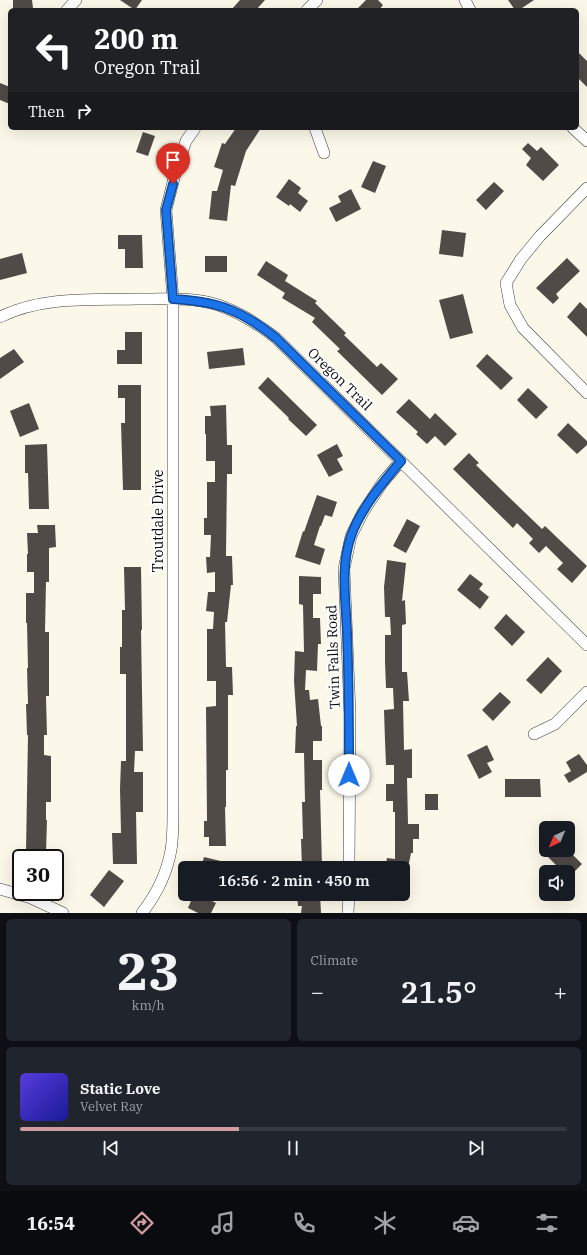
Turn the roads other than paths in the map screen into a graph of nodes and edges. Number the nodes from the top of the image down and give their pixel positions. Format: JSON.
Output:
{"nodes":[{"id":1,"x":76,"y":0,"type":"edge"},
{"id":2,"x":317,"y":0,"type":"edge"},
{"id":3,"x":69,"y":8,"type":"edge"},
{"id":4,"x":309,"y":8,"type":"edge"},
{"id":5,"x":194,"y":130,"type":"edge"},
{"id":6,"x":316,"y":130,"type":"edge"},
{"id":7,"x":575,"y":130,"type":"edge"},
{"id":8,"x":587,"y":141,"type":"edge"},
{"id":9,"x":324,"y":153,"type":"dead end"},
{"id":10,"x":587,"y":188,"type":"edge"},
{"id":11,"x":173,"y":299,"type":"junction"},
{"id":12,"x":0,"y":317,"type":"edge"},
{"id":13,"x":587,"y":393,"type":"edge"},
{"id":14,"x":401,"y":461,"type":"junction"},
{"id":15,"x":587,"y":645,"type":"edge"},
{"id":16,"x":587,"y":692,"type":"edge"},
{"id":17,"x":534,"y":734,"type":"dead end"},
{"id":18,"x":349,"y":861,"type":"edge"},
{"id":19,"x":0,"y":889,"type":"edge"},
{"id":20,"x":349,"y":901,"type":"edge"},
{"id":21,"x":63,"y":913,"type":"edge"},
{"id":22,"x":142,"y":913,"type":"edge"},
{"id":23,"x":348,"y":913,"type":"edge"}],
"edges":[{"from":1,"to":3,"type":"street"},
{"from":2,"to":4,"type":"street"},
{"from":5,"to":11,"type":"street","name":"Troutdale Drive"},
{"from":6,"to":9,"type":"street"},
{"from":7,"to":8,"type":"street"},
{"from":10,"to":13,"type":"street"},
{"from":11,"to":12,"type":"street","name":"Oregon Trail"},
{"from":11,"to":14,"type":"street","name":"Oregon Trail"},
{"from":11,"to":22,"type":"street","name":"Troutdale Drive"},
{"from":14,"to":15,"type":"street","name":"Oregon Trail"},
{"from":14,"to":18,"type":"street","name":"Twin Falls Road"},
{"from":16,"to":17,"type":"street"},
{"from":19,"to":21,"type":"street"},
{"from":20,"to":23,"type":"street"}]}
